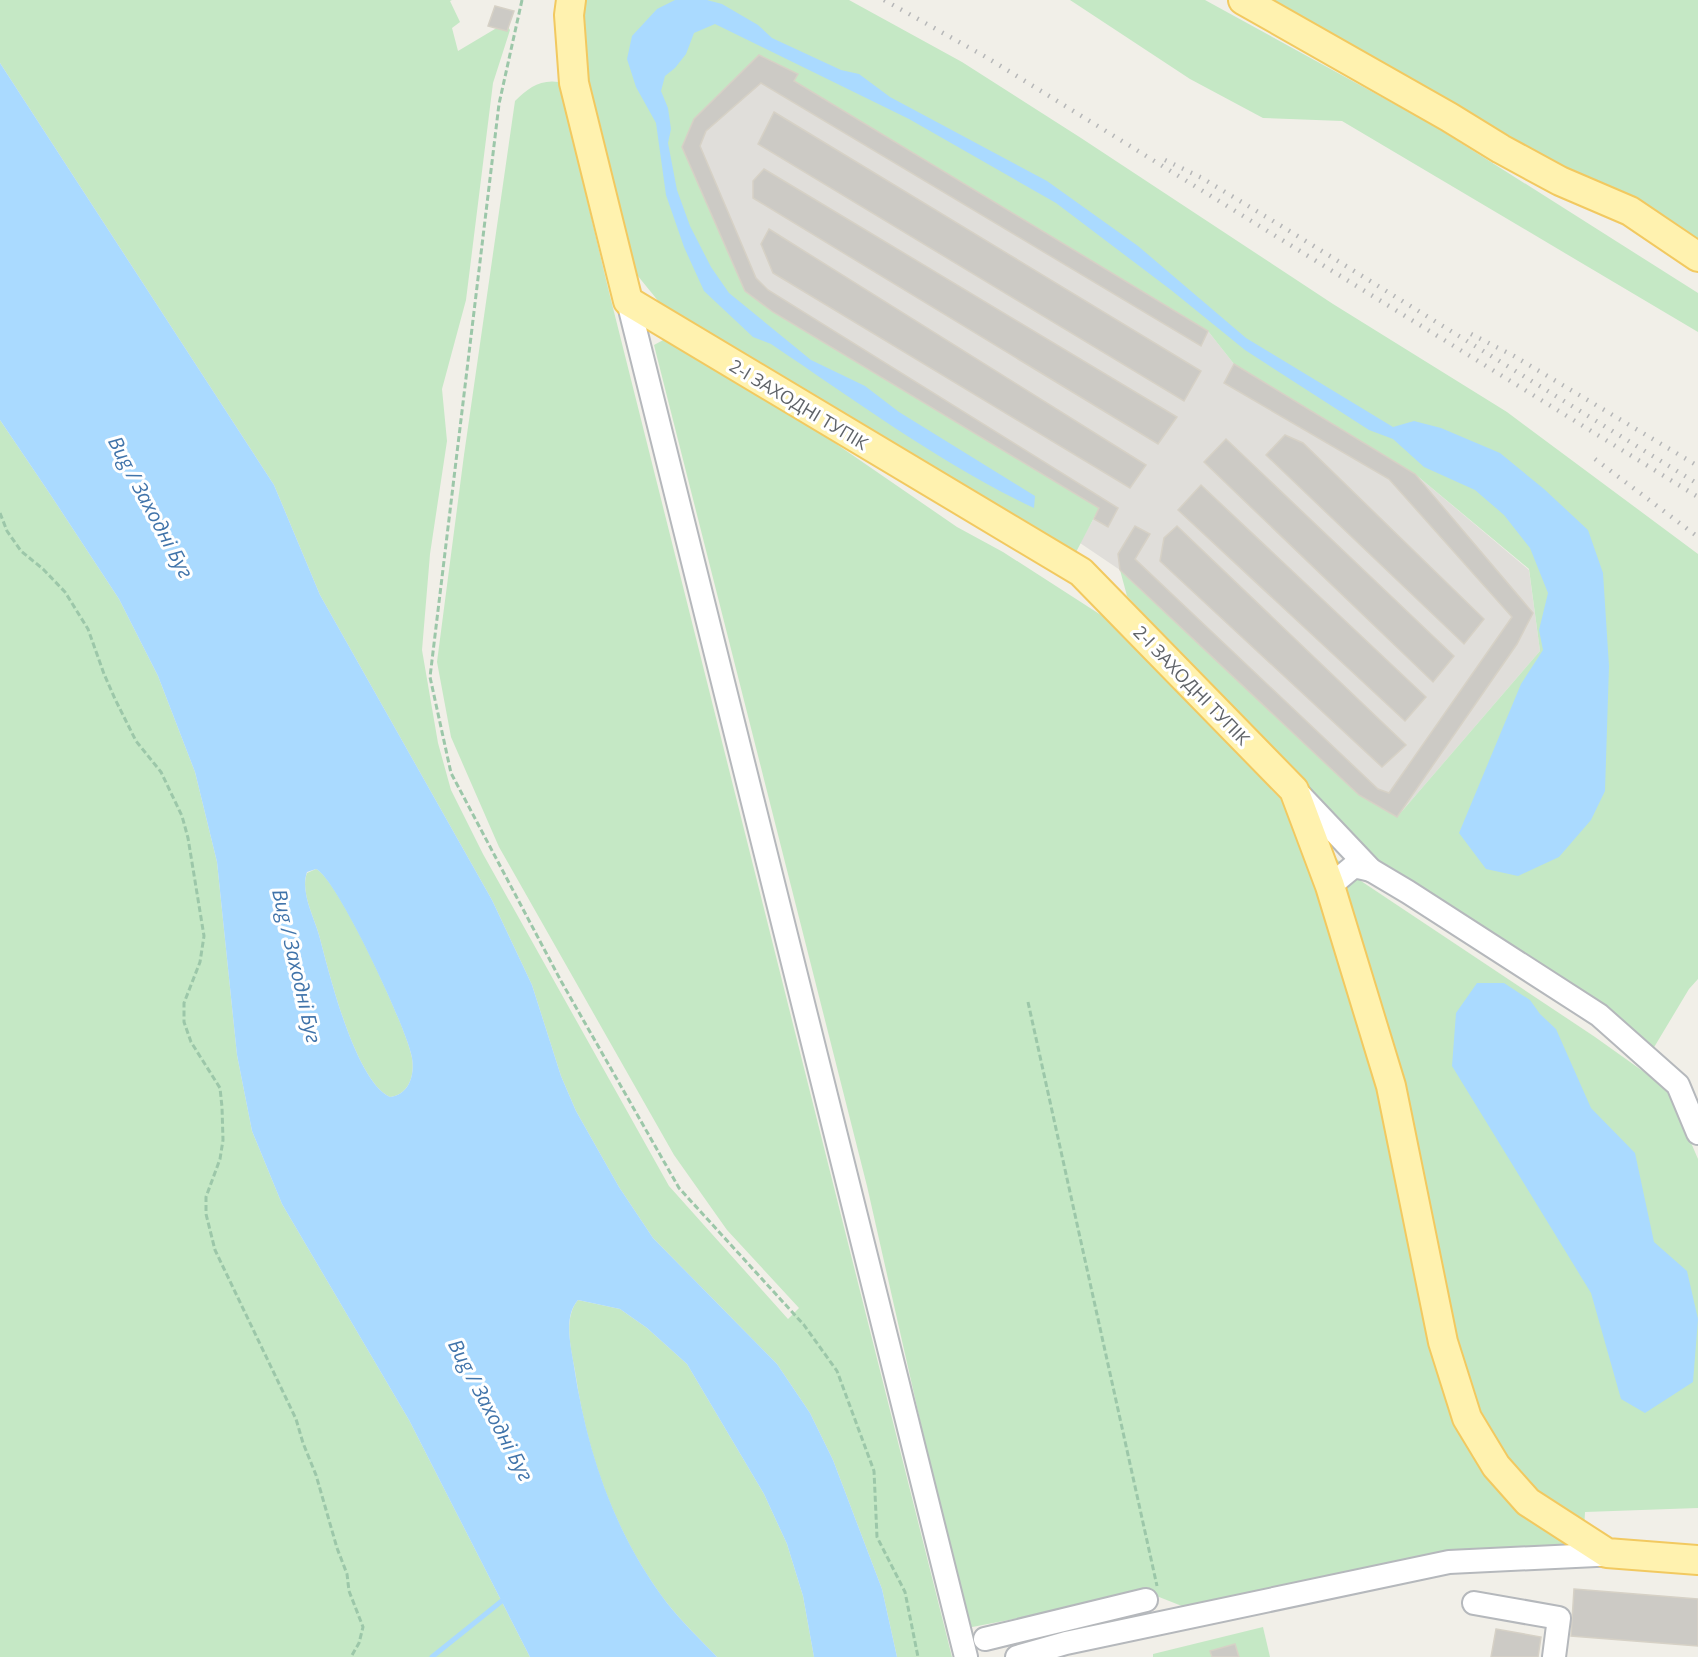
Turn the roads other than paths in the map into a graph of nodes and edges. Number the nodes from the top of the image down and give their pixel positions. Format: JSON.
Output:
{"nodes":[{"id":1,"x":571,"y":0,"type":"edge"},
{"id":2,"x":1243,"y":0,"type":"edge"},
{"id":3,"x":1698,"y":256,"type":"edge"},
{"id":4,"x":628,"y":301,"type":"junction"},
{"id":5,"x":1294,"y":790,"type":"junction"},
{"id":6,"x":1371,"y":870,"type":"junction"},
{"id":7,"x":1330,"y":886,"type":"junction"},
{"id":8,"x":1698,"y":1133,"type":"edge"},
{"id":9,"x":1622,"y":1553,"type":"junction"},
{"id":10,"x":1698,"y":1560,"type":"edge"},
{"id":11,"x":1152,"y":1594,"type":"road end"},
{"id":12,"x":1474,"y":1603,"type":"dead end"},
{"id":13,"x":1062,"y":1619,"type":"junction"},
{"id":14,"x":985,"y":1639,"type":"dead end"},
{"id":15,"x":1066,"y":1643,"type":"junction"},
{"id":16,"x":966,"y":1657,"type":"edge"},
{"id":17,"x":1017,"y":1657,"type":"edge"},
{"id":18,"x":1554,"y":1657,"type":"edge"}],
"edges":[{"from":1,"to":4,"type":"main road"},
{"from":2,"to":3,"type":"main road"},
{"from":4,"to":5,"type":"main road","name":"2-І ЗАХОДНІ ТУПІК"},
{"from":4,"to":16,"type":"street"},
{"from":5,"to":6,"type":"street","name":"2-І ЗАХОДНІ ТУПІК"},
{"from":5,"to":7,"type":"main road"},
{"from":6,"to":7,"type":"street"},
{"from":6,"to":8,"type":"street","name":"2-І ЗАХОДНІ ТУПІК"},
{"from":7,"to":9,"type":"main road"},
{"from":9,"to":10,"type":"main road"},
{"from":9,"to":15,"type":"street"},
{"from":11,"to":13,"type":"street"},
{"from":12,"to":18,"type":"street"},
{"from":13,"to":14,"type":"street"},
{"from":13,"to":15,"type":"street"},
{"from":15,"to":17,"type":"street"}]}
